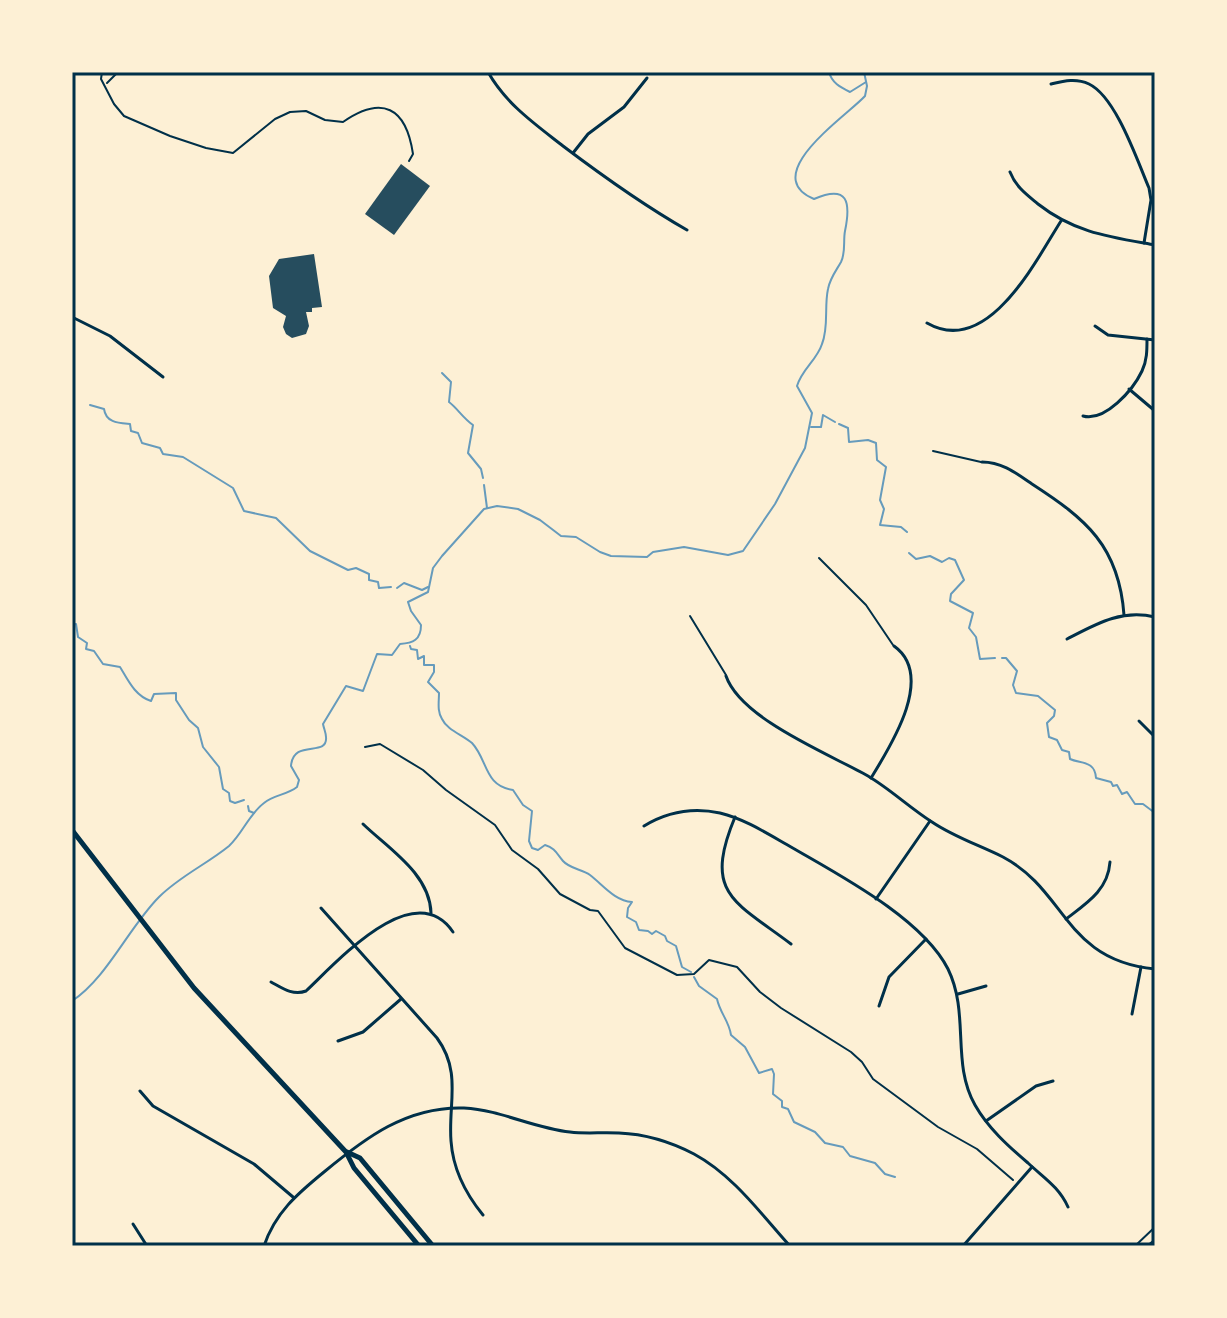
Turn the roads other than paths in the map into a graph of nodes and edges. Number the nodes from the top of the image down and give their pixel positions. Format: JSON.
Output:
{"nodes":[{"id":1,"x":488,"y":72,"type":"edge"},
{"id":2,"x":647,"y":78,"type":"dead end"},
{"id":3,"x":1051,"y":84,"type":"dead end"},
{"id":4,"x":573,"y":153,"type":"junction"},
{"id":5,"x":1010,"y":172,"type":"dead end"},
{"id":6,"x":1061,"y":221,"type":"junction"},
{"id":7,"x":687,"y":230,"type":"dead end"},
{"id":8,"x":1144,"y":243,"type":"junction"},
{"id":9,"x":1155,"y":245,"type":"edge"},
{"id":10,"x":72,"y":317,"type":"edge"},
{"id":11,"x":927,"y":323,"type":"dead end"},
{"id":12,"x":1095,"y":326,"type":"dead end"},
{"id":13,"x":1147,"y":339,"type":"junction"},
{"id":14,"x":1155,"y":340,"type":"edge"},
{"id":15,"x":163,"y":377,"type":"dead end"},
{"id":16,"x":1129,"y":389,"type":"junction"},
{"id":17,"x":1155,"y":411,"type":"edge"},
{"id":18,"x":1083,"y":416,"type":"dead end"},
{"id":19,"x":933,"y":451,"type":"dead end"},
{"id":20,"x":982,"y":462,"type":"joint"},
{"id":21,"x":819,"y":558,"type":"dead end"},
{"id":22,"x":1124,"y":615,"type":"junction"},
{"id":23,"x":690,"y":616,"type":"dead end"},
{"id":24,"x":1155,"y":617,"type":"edge"},
{"id":25,"x":1067,"y":639,"type":"dead end"},
{"id":26,"x":894,"y":646,"type":"joint"},
{"id":27,"x":726,"y":676,"type":"joint"},
{"id":28,"x":1139,"y":721,"type":"dead end"},
{"id":29,"x":1155,"y":737,"type":"edge"},
{"id":30,"x":871,"y":778,"type":"junction"},
{"id":31,"x":735,"y":817,"type":"junction"},
{"id":32,"x":930,"y":821,"type":"junction"},
{"id":33,"x":363,"y":824,"type":"dead end"},
{"id":34,"x":644,"y":826,"type":"dead end"},
{"id":35,"x":72,"y":830,"type":"edge"},
{"id":36,"x":1110,"y":862,"type":"dead end"},
{"id":37,"x":876,"y":899,"type":"junction"},
{"id":38,"x":321,"y":908,"type":"dead end"},
{"id":39,"x":431,"y":913,"type":"junction"},
{"id":40,"x":1065,"y":919,"type":"junction"},
{"id":41,"x":453,"y":932,"type":"dead end"},
{"id":42,"x":926,"y":939,"type":"junction"},
{"id":43,"x":791,"y":944,"type":"dead end"},
{"id":44,"x":355,"y":947,"type":"junction"},
{"id":45,"x":1141,"y":967,"type":"junction"},
{"id":46,"x":1155,"y":969,"type":"edge"},
{"id":47,"x":271,"y":982,"type":"dead end"},
{"id":48,"x":986,"y":986,"type":"dead end"},
{"id":49,"x":958,"y":994,"type":"junction"},
{"id":50,"x":401,"y":999,"type":"junction"},
{"id":51,"x":879,"y":1006,"type":"dead end"},
{"id":52,"x":1132,"y":1014,"type":"dead end"},
{"id":53,"x":338,"y":1041,"type":"dead end"},
{"id":54,"x":1053,"y":1081,"type":"dead end"},
{"id":55,"x":140,"y":1091,"type":"dead end"},
{"id":56,"x":452,"y":1108,"type":"junction"},
{"id":57,"x":986,"y":1121,"type":"junction"},
{"id":58,"x":346,"y":1152,"type":"junction"},
{"id":59,"x":1032,"y":1167,"type":"junction"},
{"id":60,"x":293,"y":1197,"type":"junction"},
{"id":61,"x":1068,"y":1207,"type":"dead end"},
{"id":62,"x":483,"y":1215,"type":"dead end"},
{"id":63,"x":133,"y":1224,"type":"dead end"},
{"id":64,"x":1155,"y":1242,"type":"edge"},
{"id":65,"x":147,"y":1246,"type":"edge"},
{"id":66,"x":264,"y":1246,"type":"edge"},
{"id":67,"x":419,"y":1246,"type":"edge"},
{"id":68,"x":433,"y":1246,"type":"edge"},
{"id":69,"x":790,"y":1246,"type":"edge"},
{"id":70,"x":963,"y":1246,"type":"edge"},
{"id":71,"x":1150,"y":1246,"type":"edge"}],
"edges":[{"from":1,"to":4,"type":"street"},
{"from":2,"to":4,"type":"street"},
{"from":3,"to":8,"type":"street"},
{"from":4,"to":7,"type":"street"},
{"from":5,"to":6,"type":"street"},
{"from":6,"to":8,"type":"street"},
{"from":6,"to":11,"type":"street"},
{"from":8,"to":9,"type":"street"},
{"from":10,"to":15,"type":"street"},
{"from":12,"to":13,"type":"street"},
{"from":13,"to":14,"type":"street"},
{"from":13,"to":16,"type":"street"},
{"from":16,"to":17,"type":"street"},
{"from":16,"to":18,"type":"street"},
{"from":19,"to":20,"type":"lane"},
{"from":20,"to":22,"type":"street"},
{"from":21,"to":26,"type":"lane"},
{"from":22,"to":24,"type":"street"},
{"from":22,"to":25,"type":"street"},
{"from":23,"to":27,"type":"lane"},
{"from":26,"to":30,"type":"street"},
{"from":27,"to":30,"type":"street"},
{"from":28,"to":29,"type":"street"},
{"from":30,"to":32,"type":"street"},
{"from":31,"to":34,"type":"street"},
{"from":31,"to":37,"type":"street"},
{"from":31,"to":43,"type":"street"},
{"from":32,"to":37,"type":"street"},
{"from":32,"to":40,"type":"street"},
{"from":33,"to":39,"type":"street"},
{"from":35,"to":58,"type":"main road"},
{"from":36,"to":40,"type":"street"},
{"from":37,"to":42,"type":"street"},
{"from":38,"to":44,"type":"street"},
{"from":39,"to":41,"type":"street"},
{"from":39,"to":44,"type":"street"},
{"from":40,"to":45,"type":"street"},
{"from":42,"to":49,"type":"street"},
{"from":42,"to":51,"type":"street"},
{"from":44,"to":47,"type":"street"},
{"from":44,"to":50,"type":"street"},
{"from":45,"to":46,"type":"street"},
{"from":45,"to":52,"type":"street"},
{"from":48,"to":49,"type":"street"},
{"from":49,"to":57,"type":"street"},
{"from":50,"to":53,"type":"street"},
{"from":50,"to":56,"type":"street"},
{"from":54,"to":57,"type":"street"},
{"from":55,"to":60,"type":"street"},
{"from":56,"to":58,"type":"street"},
{"from":56,"to":62,"type":"street"},
{"from":56,"to":69,"type":"street"},
{"from":57,"to":59,"type":"street"},
{"from":58,"to":60,"type":"street"},
{"from":58,"to":67,"type":"main road"},
{"from":58,"to":68,"type":"main road"},
{"from":59,"to":61,"type":"street"},
{"from":59,"to":70,"type":"street"},
{"from":60,"to":66,"type":"street"},
{"from":63,"to":65,"type":"street"},
{"from":64,"to":71,"type":"highway"}]}
